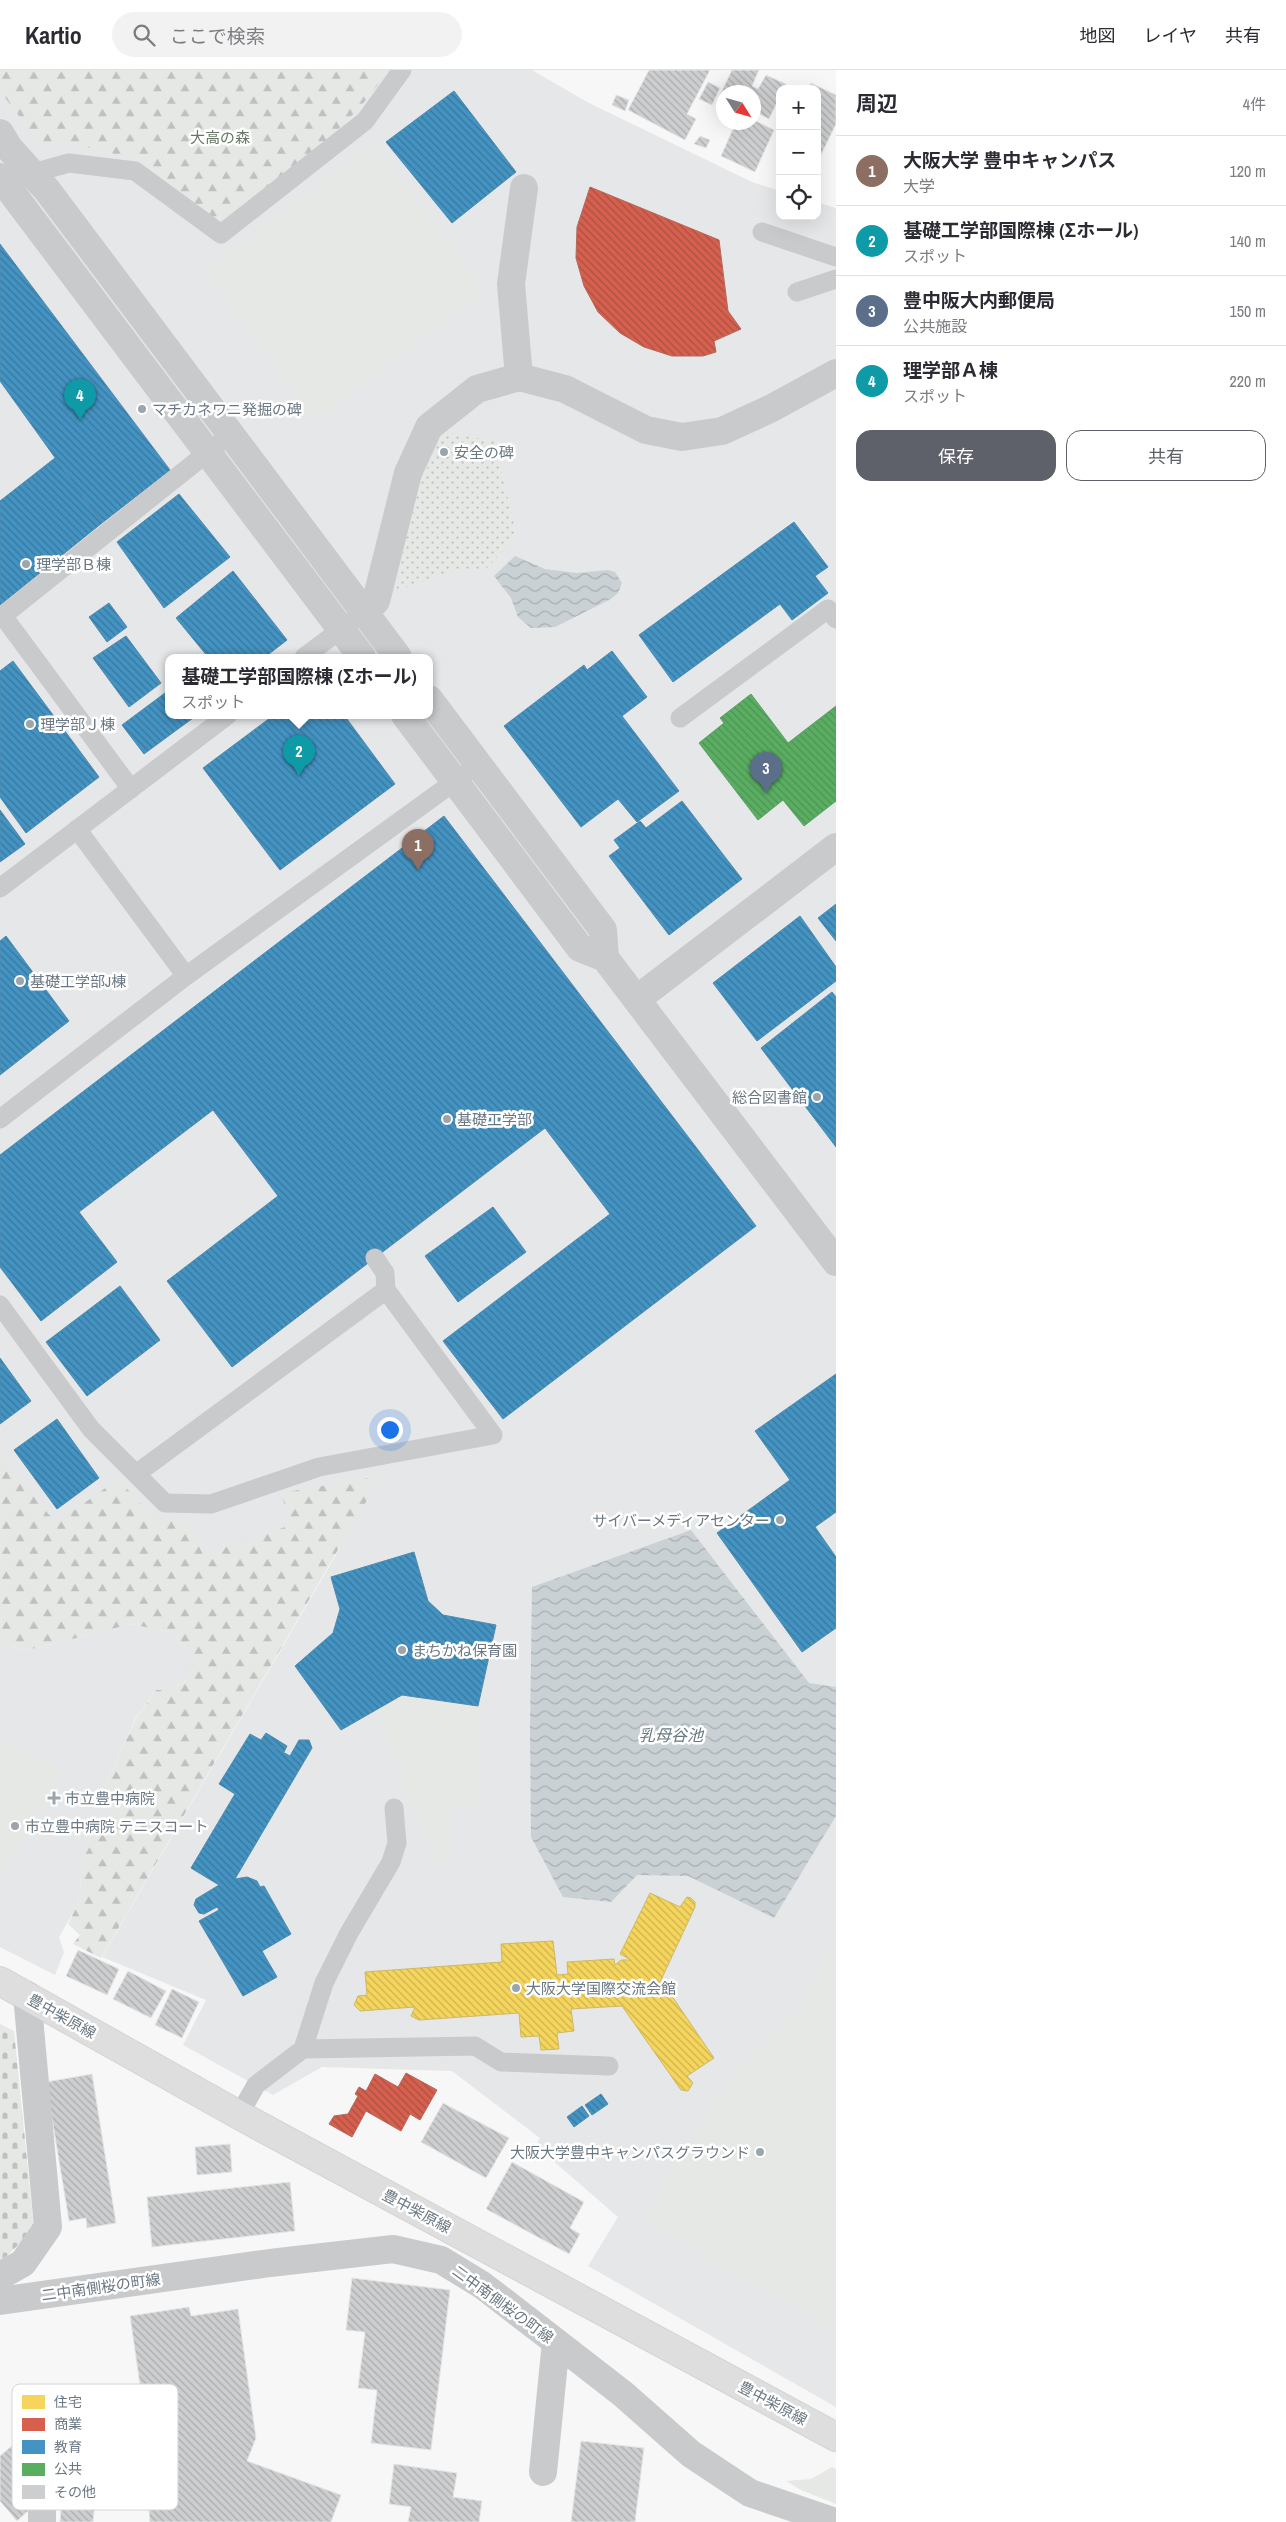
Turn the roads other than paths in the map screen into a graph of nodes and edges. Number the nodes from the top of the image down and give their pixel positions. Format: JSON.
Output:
{"nodes":[{"id":1,"x":402,"y":70,"type":"edge"},
{"id":2,"x":0,"y":133,"type":"edge"},
{"id":3,"x":33,"y":172,"type":"junction"},
{"id":4,"x":0,"y":177,"type":"edge"},
{"id":5,"x":524,"y":188,"type":"dead end"},
{"id":6,"x":762,"y":232,"type":"dead end"},
{"id":7,"x":836,"y":257,"type":"edge"},
{"id":8,"x":836,"y":279,"type":"edge"},
{"id":9,"x":797,"y":292,"type":"dead end"},
{"id":10,"x":836,"y":373,"type":"edge"},
{"id":11,"x":519,"y":377,"type":"junction"},
{"id":12,"x":229,"y":435,"type":"junction"},
{"id":13,"x":207,"y":453,"type":"junction"},
{"id":14,"x":364,"y":612,"type":"junction"},
{"id":15,"x":1,"y":617,"type":"edge"},
{"id":16,"x":836,"y":619,"type":"edge"},
{"id":17,"x":341,"y":630,"type":"junction"},
{"id":18,"x":308,"y":654,"type":"edge"},
{"id":19,"x":360,"y":654,"type":"edge"},
{"id":20,"x":396,"y":654,"type":"edge"},
{"id":21,"x":433,"y":704,"type":"edge"},
{"id":22,"x":680,"y":718,"type":"dead end"},
{"id":23,"x":223,"y":719,"type":"edge"},
{"id":24,"x":408,"y":719,"type":"edge"},
{"id":25,"x":479,"y":764,"type":"junction"},
{"id":26,"x":455,"y":781,"type":"junction"},
{"id":27,"x":131,"y":789,"type":"junction"},
{"id":28,"x":77,"y":829,"type":"junction"},
{"id":29,"x":836,"y":847,"type":"edge"},
{"id":30,"x":0,"y":888,"type":"edge"},
{"id":31,"x":605,"y":958,"type":"junction"},
{"id":32,"x":186,"y":976,"type":"junction"},
{"id":33,"x":636,"y":999,"type":"junction"},
{"id":34,"x":0,"y":1119,"type":"edge"},
{"id":35,"x":374,"y":1258,"type":"dead end"},
{"id":36,"x":836,"y":1262,"type":"edge"},
{"id":37,"x":386,"y":1290,"type":"junction"},
{"id":38,"x":0,"y":1305,"type":"edge"},
{"id":39,"x":136,"y":1474,"type":"junction"},
{"id":40,"x":394,"y":1808,"type":"dead end"},
{"id":41,"x":0,"y":1981,"type":"edge"},
{"id":42,"x":27,"y":1995,"type":"junction"},
{"id":43,"x":302,"y":2049,"type":"junction"},
{"id":44,"x":609,"y":2066,"type":"dead end"},
{"id":45,"x":239,"y":2115,"type":"junction"},
{"id":46,"x":0,"y":2276,"type":"edge"},
{"id":47,"x":0,"y":2302,"type":"edge"},
{"id":48,"x":556,"y":2342,"type":"junction"},
{"id":49,"x":836,"y":2437,"type":"edge"},
{"id":50,"x":543,"y":2472,"type":"dead end"},
{"id":51,"x":835,"y":2522,"type":"edge"}],
"edges":[{"from":1,"to":3,"type":"lane"},
{"from":2,"to":3,"type":"street"},
{"from":3,"to":12,"type":"street"},
{"from":4,"to":13,"type":"street"},
{"from":5,"to":11,"type":"street"},
{"from":6,"to":7,"type":"lane"},
{"from":8,"to":9,"type":"lane"},
{"from":10,"to":11,"type":"street"},
{"from":11,"to":14,"type":"street"},
{"from":12,"to":13,"type":"lane"},
{"from":12,"to":14,"type":"street"},
{"from":13,"to":15,"type":"lane"},
{"from":13,"to":17,"type":"street"},
{"from":14,"to":17,"type":"lane"},
{"from":14,"to":20,"type":"street"},
{"from":15,"to":27,"type":"lane"},
{"from":16,"to":22,"type":"lane"},
{"from":17,"to":18,"type":"lane"},
{"from":17,"to":19,"type":"street"},
{"from":21,"to":25,"type":"street"},
{"from":23,"to":27,"type":"lane"},
{"from":24,"to":26,"type":"street"},
{"from":25,"to":26,"type":"lane"},
{"from":25,"to":31,"type":"street"},
{"from":26,"to":31,"type":"street"},
{"from":26,"to":32,"type":"lane"},
{"from":27,"to":28,"type":"lane"},
{"from":28,"to":30,"type":"lane"},
{"from":28,"to":32,"type":"lane"},
{"from":29,"to":33,"type":"street"},
{"from":31,"to":33,"type":"street"},
{"from":32,"to":34,"type":"lane"},
{"from":33,"to":36,"type":"street"},
{"from":35,"to":37,"type":"lane"},
{"from":37,"to":39,"type":"lane"},
{"from":37,"to":39,"type":"lane"},
{"from":38,"to":39,"type":"lane"},
{"from":40,"to":43,"type":"lane"},
{"from":41,"to":42,"type":"street","name":"豊中柴原線"},
{"from":42,"to":45,"type":"street","name":"豊中柴原線"},
{"from":42,"to":46,"type":"street"},
{"from":43,"to":44,"type":"lane"},
{"from":43,"to":45,"type":"lane"},
{"from":45,"to":49,"type":"street","name":"豊中柴原線"},
{"from":47,"to":48,"type":"street","name":"二中南側桜の町線"},
{"from":48,"to":50,"type":"street"},
{"from":48,"to":51,"type":"street","name":"二中南側桜の町線"}]}
